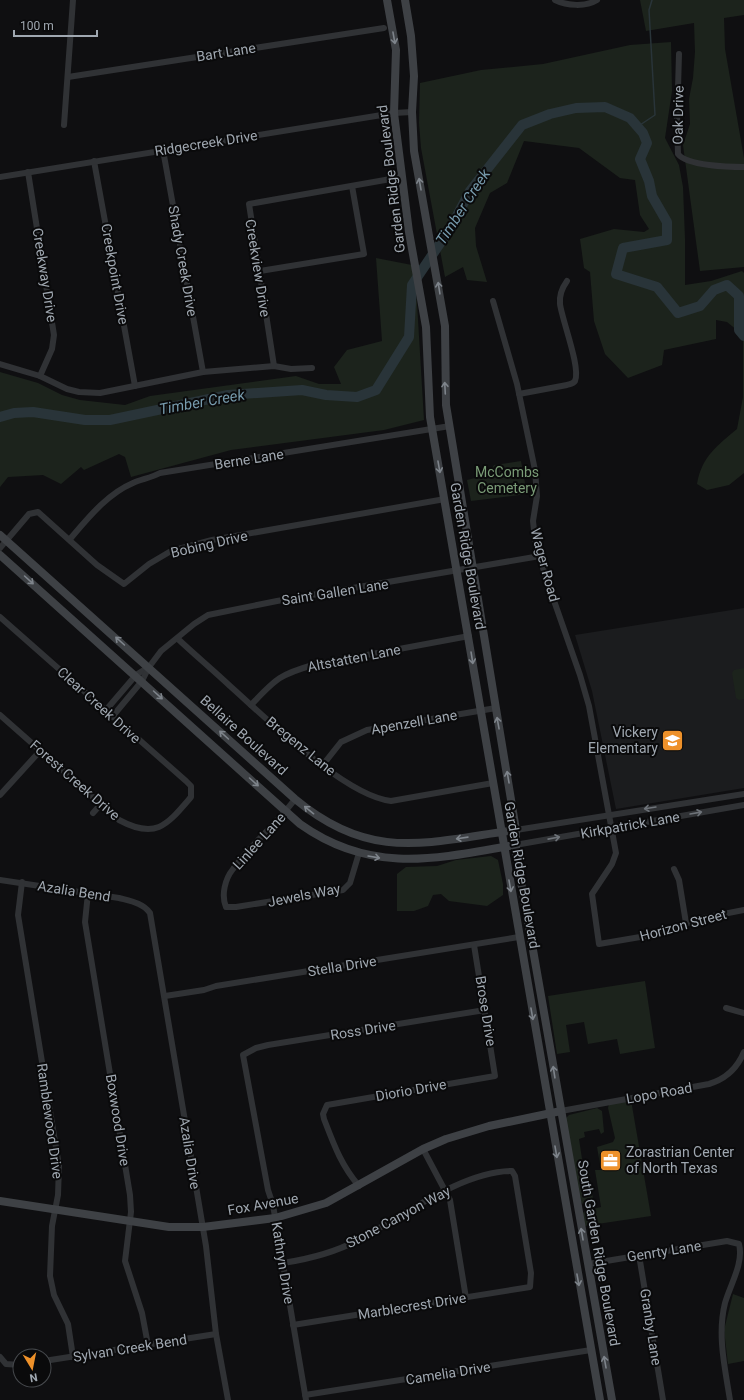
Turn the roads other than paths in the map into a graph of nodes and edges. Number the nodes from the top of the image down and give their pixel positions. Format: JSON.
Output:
{"nodes":[{"id":1,"x":73,"y":0,"type":"edge"},
{"id":2,"x":387,"y":0,"type":"edge"},
{"id":3,"x":405,"y":0,"type":"edge"},
{"id":4,"x":555,"y":0,"type":"edge"},
{"id":5,"x":597,"y":0,"type":"edge"},
{"id":6,"x":384,"y":28,"type":"dead end"},
{"id":7,"x":679,"y":54,"type":"dead end"},
{"id":8,"x":68,"y":77,"type":"junction"},
{"id":9,"x":412,"y":112,"type":"junction"},
{"id":10,"x":394,"y":113,"type":"junction"},
{"id":11,"x":64,"y":125,"type":"dead end"},
{"id":12,"x":163,"y":150,"type":"junction"},
{"id":13,"x":94,"y":161,"type":"junction"},
{"id":14,"x":744,"y":167,"type":"edge"},
{"id":15,"x":28,"y":172,"type":"junction"},
{"id":16,"x":0,"y":177,"type":"edge"},
{"id":17,"x":402,"y":177,"type":"junction"},
{"id":18,"x":352,"y":186,"type":"junction"},
{"id":19,"x":260,"y":271,"type":"junction"},
{"id":20,"x":567,"y":281,"type":"dead end"},
{"id":21,"x":493,"y":301,"type":"dead end"},
{"id":22,"x":0,"y":364,"type":"edge"},
{"id":23,"x":274,"y":366,"type":"junction"},
{"id":24,"x":312,"y":368,"type":"dead end"},
{"id":25,"x":203,"y":372,"type":"junction"},
{"id":26,"x":40,"y":376,"type":"junction"},
{"id":27,"x":135,"y":386,"type":"junction"},
{"id":28,"x":519,"y":394,"type":"junction"},
{"id":29,"x":450,"y":426,"type":"junction"},
{"id":30,"x":432,"y":429,"type":"junction"},
{"id":31,"x":445,"y":499,"type":"junction"},
{"id":32,"x":3,"y":538,"type":"edge"},
{"id":33,"x":70,"y":539,"type":"junction"},
{"id":34,"x":0,"y":548,"type":"edge"},
{"id":35,"x":0,"y":554,"type":"edge"},
{"id":36,"x":540,"y":556,"type":"junction"},
{"id":37,"x":472,"y":569,"type":"junction"},
{"id":38,"x":458,"y":571,"type":"junction"},
{"id":39,"x":0,"y":617,"type":"edge"},
{"id":40,"x":469,"y":636,"type":"junction"},
{"id":41,"x":178,"y":639,"type":"junction"},
{"id":42,"x":149,"y":667,"type":"junction"},
{"id":43,"x":139,"y":678,"type":"junction"},
{"id":44,"x":251,"y":705,"type":"junction"},
{"id":45,"x":496,"y":708,"type":"junction"},
{"id":46,"x":106,"y":710,"type":"junction"},
{"id":47,"x":481,"y":710,"type":"junction"},
{"id":48,"x":0,"y":715,"type":"edge"},
{"id":49,"x":112,"y":717,"type":"junction"},
{"id":50,"x":40,"y":751,"type":"junction"},
{"id":51,"x":322,"y":766,"type":"junction"},
{"id":52,"x":493,"y":784,"type":"junction"},
{"id":53,"x":744,"y":794,"type":"edge"},
{"id":54,"x":0,"y":796,"type":"edge"},
{"id":55,"x":191,"y":798,"type":"joint"},
{"id":56,"x":295,"y":799,"type":"junction"},
{"id":57,"x":101,"y":804,"type":"junction"},
{"id":58,"x":744,"y":805,"type":"edge"},
{"id":59,"x":286,"y":811,"type":"junction"},
{"id":60,"x":93,"y":813,"type":"dead end"},
{"id":61,"x":609,"y":814,"type":"junction"},
{"id":62,"x":611,"y":828,"type":"junction"},
{"id":63,"x":516,"y":830,"type":"junction"},
{"id":64,"x":501,"y":832,"type":"junction"},
{"id":65,"x":515,"y":845,"type":"junction"},
{"id":66,"x":504,"y":847,"type":"junction"},
{"id":67,"x":359,"y":854,"type":"junction"},
{"id":68,"x":674,"y":869,"type":"dead end"},
{"id":69,"x":0,"y":880,"type":"edge"},
{"id":70,"x":22,"y":882,"type":"junction"},
{"id":71,"x":88,"y":893,"type":"junction"},
{"id":72,"x":226,"y":907,"type":"joint"},
{"id":73,"x":146,"y":908,"type":"joint"},
{"id":74,"x":744,"y":910,"type":"edge"},
{"id":75,"x":686,"y":923,"type":"junction"},
{"id":76,"x":519,"y":937,"type":"junction"},
{"id":77,"x":599,"y":944,"type":"joint"},
{"id":78,"x":474,"y":945,"type":"junction"},
{"id":79,"x":539,"y":981,"type":"junction"},
{"id":80,"x":165,"y":996,"type":"junction"},
{"id":81,"x":726,"y":1008,"type":"dead end"},
{"id":82,"x":486,"y":1010,"type":"junction"},
{"id":83,"x":744,"y":1013,"type":"edge"},
{"id":84,"x":744,"y":1052,"type":"edge"},
{"id":85,"x":243,"y":1055,"type":"joint"},
{"id":86,"x":495,"y":1076,"type":"joint"},
{"id":87,"x":561,"y":1111,"type":"junction"},
{"id":88,"x":549,"y":1114,"type":"junction"},
{"id":89,"x":423,"y":1149,"type":"junction"},
{"id":90,"x":359,"y":1186,"type":"junction"},
{"id":91,"x":446,"y":1190,"type":"junction"},
{"id":92,"x":0,"y":1201,"type":"edge"},
{"id":93,"x":55,"y":1210,"type":"junction"},
{"id":94,"x":275,"y":1218,"type":"junction"},
{"id":95,"x":130,"y":1222,"type":"junction"},
{"id":96,"x":202,"y":1227,"type":"junction"},
{"id":97,"x":639,"y":1255,"type":"junction"},
{"id":98,"x":283,"y":1263,"type":"junction"},
{"id":99,"x":588,"y":1264,"type":"junction"},
{"id":100,"x":530,"y":1287,"type":"joint"},
{"id":101,"x":466,"y":1298,"type":"junction"},
{"id":102,"x":293,"y":1325,"type":"junction"},
{"id":103,"x":216,"y":1334,"type":"junction"},
{"id":104,"x":148,"y":1345,"type":"junction"},
{"id":105,"x":591,"y":1350,"type":"junction"},
{"id":106,"x":73,"y":1357,"type":"junction"},
{"id":107,"x":2,"y":1360,"type":"edge"},
{"id":108,"x":52,"y":1360,"type":"edge"},
{"id":109,"x":12,"y":1366,"type":"edge"},
{"id":110,"x":305,"y":1397,"type":"edge"},
{"id":111,"x":228,"y":1400,"type":"edge"},
{"id":112,"x":600,"y":1400,"type":"edge"},
{"id":113,"x":612,"y":1400,"type":"edge"},
{"id":114,"x":663,"y":1400,"type":"edge"},
{"id":115,"x":730,"y":1400,"type":"edge"}],
"edges":[{"from":1,"to":8,"type":"street"},
{"from":2,"to":10,"type":"main road","name":"Garden Ridge Boulevard","one_way":true},
{"from":3,"to":9,"type":"main road","name":"Garden Ridge Boulevard"},
{"from":4,"to":5,"type":"street"},
{"from":6,"to":8,"type":"street","name":"Bart Lane"},
{"from":7,"to":14,"type":"street","name":"Oak Drive"},
{"from":8,"to":11,"type":"street"},
{"from":9,"to":10,"type":"street","name":"Ridgecreek Drive"},
{"from":29,"to":9,"type":"main road","name":"Garden Ridge Boulevard","one_way":true},
{"from":10,"to":12,"type":"street","name":"Ridgecreek Drive"},
{"from":10,"to":17,"type":"main road","name":"Garden Ridge Boulevard"},
{"from":12,"to":13,"type":"street","name":"Ridgecreek Drive"},
{"from":12,"to":25,"type":"street","name":"Shady Creek Drive"},
{"from":13,"to":15,"type":"street","name":"Ridgecreek Drive"},
{"from":13,"to":27,"type":"street","name":"Creekpoint Drive"},
{"from":15,"to":16,"type":"street","name":"Ridgecreek Drive"},
{"from":15,"to":26,"type":"street","name":"Creekway Drive"},
{"from":17,"to":18,"type":"street","name":"Creekview Drive"},
{"from":17,"to":30,"type":"main road","name":"Garden Ridge Boulevard"},
{"from":18,"to":19,"type":"street","name":"Creekview Drive"},
{"from":18,"to":19,"type":"street"},
{"from":19,"to":23,"type":"street","name":"Creekview Drive"},
{"from":20,"to":28,"type":"street"},
{"from":21,"to":28,"type":"street","name":"Wager Road"},
{"from":22,"to":26,"type":"street"},
{"from":23,"to":24,"type":"street"},
{"from":23,"to":25,"type":"street"},
{"from":25,"to":27,"type":"street"},
{"from":26,"to":27,"type":"street"},
{"from":28,"to":36,"type":"street","name":"Wager Road"},
{"from":29,"to":30,"type":"street","name":"Berne Lane"},
{"from":29,"to":37,"type":"main road","name":"Garden Ridge Boulevard"},
{"from":30,"to":31,"type":"main road","name":"Garden Ridge Boulevard","one_way":true},
{"from":30,"to":33,"type":"street","name":"Berne Lane"},
{"from":31,"to":33,"type":"street","name":"Bobing Drive"},
{"from":31,"to":38,"type":"main road","name":"Garden Ridge Boulevard"},
{"from":32,"to":33,"type":"street","name":"Bobing Drive"},
{"from":32,"to":34,"type":"street","name":"Bobing Drive"},
{"from":42,"to":32,"type":"main road","name":"Bellaire Boulevard","one_way":true},
{"from":35,"to":43,"type":"main road","name":"Bellaire Boulevard","one_way":true},
{"from":36,"to":37,"type":"street","name":"Saint Gallen Lane"},
{"from":36,"to":61,"type":"street","name":"Wager Road"},
{"from":37,"to":38,"type":"street","name":"Saint Gallen Lane"},
{"from":37,"to":45,"type":"main road","name":"Garden Ridge Boulevard"},
{"from":38,"to":40,"type":"main road","name":"Garden Ridge Boulevard"},
{"from":38,"to":41,"type":"street","name":"Saint Gallen Lane"},
{"from":39,"to":46,"type":"street","name":"Clear Creek Drive"},
{"from":40,"to":44,"type":"street","name":"Altstatten Lane"},
{"from":40,"to":47,"type":"main road","name":"Garden Ridge Boulevard","one_way":true},
{"from":41,"to":42,"type":"street","name":"Saint Gallen Lane"},
{"from":41,"to":44,"type":"street","name":"Bregenz Lane"},
{"from":42,"to":43,"type":"street","name":"Saint Gallen Lane"},
{"from":56,"to":42,"type":"main road","name":"Bellaire Boulevard","one_way":true},
{"from":43,"to":46,"type":"street"},
{"from":43,"to":49,"type":"street"},
{"from":43,"to":59,"type":"main road","name":"Bellaire Boulevard","one_way":true},
{"from":44,"to":51,"type":"street","name":"Bregenz Lane"},
{"from":45,"to":47,"type":"street","name":"Apenzell Lane"},
{"from":63,"to":45,"type":"main road","name":"Garden Ridge Boulevard","one_way":true},
{"from":46,"to":49,"type":"street","name":"Clear Creek Drive"},
{"from":47,"to":51,"type":"street","name":"Apenzell Lane"},
{"from":47,"to":52,"type":"main road","name":"Garden Ridge Boulevard"},
{"from":48,"to":50,"type":"street","name":"Forest Creek Drive"},
{"from":49,"to":55,"type":"street","name":"Clear Creek Drive"},
{"from":50,"to":54,"type":"street"},
{"from":50,"to":57,"type":"street","name":"Forest Creek Drive"},
{"from":51,"to":52,"type":"street","name":"Bregenz Lane"},
{"from":52,"to":64,"type":"main road","name":"Garden Ridge Boulevard"},
{"from":53,"to":61,"type":"street","name":"Kirkpatrick Lane","one_way":true},
{"from":55,"to":57,"type":"street","name":"Forest Creek Drive"},
{"from":56,"to":59,"type":"street","name":"Linlee Lane"},
{"from":64,"to":56,"type":"main road","name":"Bellaire Boulevard","one_way":true},
{"from":57,"to":60,"type":"street"},
{"from":62,"to":58,"type":"street","name":"Kirkpatrick Lane","one_way":true},
{"from":59,"to":67,"type":"main road","name":"Bellaire Boulevard"},
{"from":59,"to":72,"type":"street","name":"Linlee Lane"},
{"from":61,"to":62,"type":"street","name":"Wager Road"},
{"from":61,"to":63,"type":"street","name":"Kirkpatrick Lane"},
{"from":65,"to":62,"type":"street","name":"Kirkpatrick Lane","one_way":true},
{"from":62,"to":77,"type":"street","name":"Wager Road"},
{"from":63,"to":64,"type":"main road","name":"Bellaire Boulevard"},
{"from":63,"to":65,"type":"main road","name":"Garden Ridge Boulevard"},
{"from":64,"to":66,"type":"main road","name":"Garden Ridge Boulevard"},
{"from":65,"to":66,"type":"main road","name":"Bellaire Boulevard"},
{"from":65,"to":79,"type":"main road","name":"Garden Ridge Boulevard"},
{"from":67,"to":66,"type":"main road","name":"Bellaire Boulevard","one_way":true},
{"from":66,"to":76,"type":"main road","name":"Garden Ridge Boulevard","one_way":true},
{"from":67,"to":72,"type":"street","name":"Jewels Way"},
{"from":68,"to":75,"type":"street"},
{"from":69,"to":70,"type":"street","name":"Azalia Bend"},
{"from":70,"to":71,"type":"street","name":"Azalia Bend"},
{"from":70,"to":93,"type":"street","name":"Ramblewood Drive"},
{"from":71,"to":73,"type":"street","name":"Azalia Bend"},
{"from":71,"to":95,"type":"street","name":"Boxwood Drive"},
{"from":73,"to":80,"type":"street","name":"Azalia Drive"},
{"from":74,"to":75,"type":"street","name":"Horizon Street"},
{"from":75,"to":77,"type":"street","name":"Horizon Street"},
{"from":76,"to":78,"type":"street","name":"Stella Drive"},
{"from":76,"to":79,"type":"main road"},
{"from":76,"to":88,"type":"main road","name":"Garden Ridge Boulevard","one_way":true},
{"from":78,"to":80,"type":"street","name":"Stella Drive"},
{"from":78,"to":82,"type":"street","name":"Brose Drive"},
{"from":87,"to":79,"type":"main road","name":"Garden Ridge Boulevard","one_way":true},
{"from":80,"to":96,"type":"street","name":"Azalia Drive"},
{"from":81,"to":83,"type":"street"},
{"from":82,"to":85,"type":"street","name":"Ross Drive"},
{"from":82,"to":86,"type":"street","name":"Brose Drive"},
{"from":84,"to":87,"type":"street","name":"Lopo Road"},
{"from":85,"to":94,"type":"street","name":"Kathryn Drive"},
{"from":86,"to":90,"type":"street","name":"Diorio Drive"},
{"from":87,"to":88,"type":"main road","name":"Fox Avenue"},
{"from":99,"to":87,"type":"main road","name":"South Garden Ridge Boulevard","one_way":true},
{"from":88,"to":89,"type":"main road","name":"Fox Avenue"},
{"from":88,"to":105,"type":"main road","name":"South Garden Ridge Boulevard","one_way":true},
{"from":89,"to":90,"type":"main road","name":"Fox Avenue"},
{"from":89,"to":91,"type":"street"},
{"from":90,"to":94,"type":"main road","name":"Fox Avenue"},
{"from":91,"to":98,"type":"street","name":"Stone Canyon Way"},
{"from":91,"to":100,"type":"street","name":"Stone Canyon Way"},
{"from":91,"to":101,"type":"street"},
{"from":92,"to":93,"type":"main road","name":"Fox Avenue"},
{"from":93,"to":95,"type":"main road","name":"Fox Avenue"},
{"from":93,"to":106,"type":"street","name":"Ramblewood Drive"},
{"from":94,"to":96,"type":"main road","name":"Fox Avenue"},
{"from":94,"to":98,"type":"street","name":"Kathryn Drive"},
{"from":95,"to":96,"type":"main road","name":"Fox Avenue"},
{"from":95,"to":104,"type":"street","name":"Boxwood Drive"},
{"from":96,"to":103,"type":"street","name":"Azalia Drive"},
{"from":97,"to":99,"type":"street","name":"Genrty Lane"},
{"from":97,"to":114,"type":"street","name":"Granby Lane"},
{"from":97,"to":115,"type":"street","name":"Genrty Lane"},
{"from":98,"to":102,"type":"street","name":"Kathryn Drive"},
{"from":113,"to":99,"type":"main road","name":"South Garden Ridge Boulevard","one_way":true},
{"from":100,"to":101,"type":"street","name":"Marblecrest Drive"},
{"from":101,"to":102,"type":"street","name":"Marblecrest Drive"},
{"from":102,"to":110,"type":"street","name":"Kathryn Drive"},
{"from":103,"to":104,"type":"street","name":"Sylvan Creek Bend"},
{"from":103,"to":111,"type":"street","name":"Azalia Drive"},
{"from":104,"to":106,"type":"street","name":"Sylvan Creek Bend"},
{"from":105,"to":110,"type":"street","name":"Camelia Drive"},
{"from":105,"to":112,"type":"main road","name":"South Garden Ridge Boulevard"},
{"from":106,"to":108,"type":"street","name":"Sylvan Creek Bend"},
{"from":107,"to":109,"type":"street"}]}
